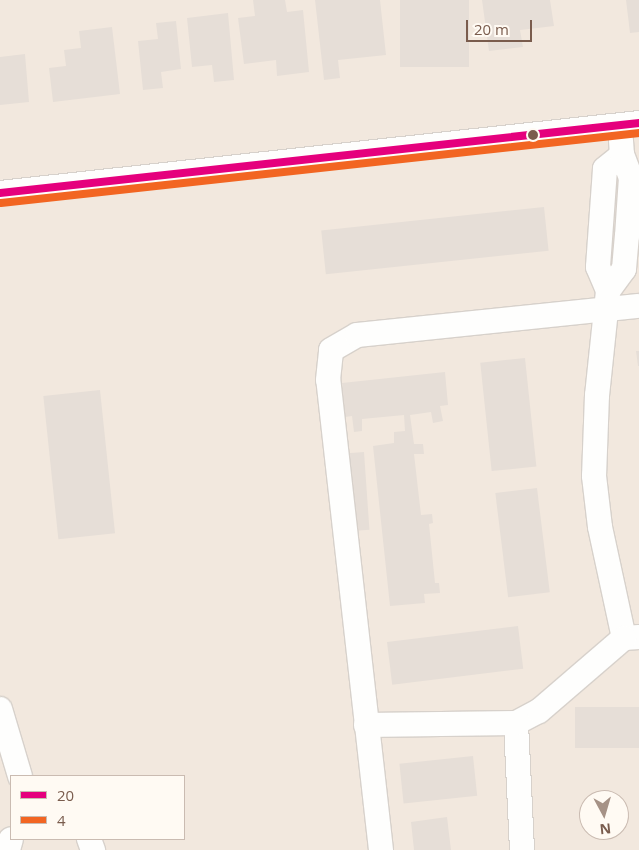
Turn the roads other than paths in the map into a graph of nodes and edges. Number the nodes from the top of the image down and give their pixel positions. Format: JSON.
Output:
{"nodes":[{"id":1,"x":630,"y":124,"type":"edge"},
{"id":2,"x":622,"y":156,"type":"junction"},
{"id":3,"x":0,"y":193,"type":"edge"},
{"id":4,"x":600,"y":233,"type":"junction"},
{"id":5,"x":627,"y":236,"type":"junction"},
{"id":6,"x":607,"y":300,"type":"junction"},
{"id":7,"x":639,"y":306,"type":"edge"},
{"id":8,"x":631,"y":638,"type":"edge"},
{"id":9,"x":0,"y":709,"type":"edge"},
{"id":10,"x":516,"y":723,"type":"junction"},
{"id":11,"x":366,"y":725,"type":"junction"},
{"id":12,"x":20,"y":775,"type":"edge"},
{"id":13,"x":381,"y":850,"type":"edge"},
{"id":14,"x":522,"y":850,"type":"edge"}],
"edges":[{"from":1,"to":2,"type":"street"},
{"from":1,"to":3,"type":"street"},
{"from":2,"to":4,"type":"street"},
{"from":2,"to":5,"type":"street"},
{"from":4,"to":5,"type":"street"},
{"from":4,"to":6,"type":"street"},
{"from":5,"to":6,"type":"street"},
{"from":6,"to":7,"type":"street"},
{"from":6,"to":8,"type":"street"},
{"from":6,"to":11,"type":"street"},
{"from":8,"to":10,"type":"street"},
{"from":9,"to":12,"type":"street"},
{"from":10,"to":11,"type":"street"},
{"from":10,"to":14,"type":"street"},
{"from":11,"to":13,"type":"street"}]}
